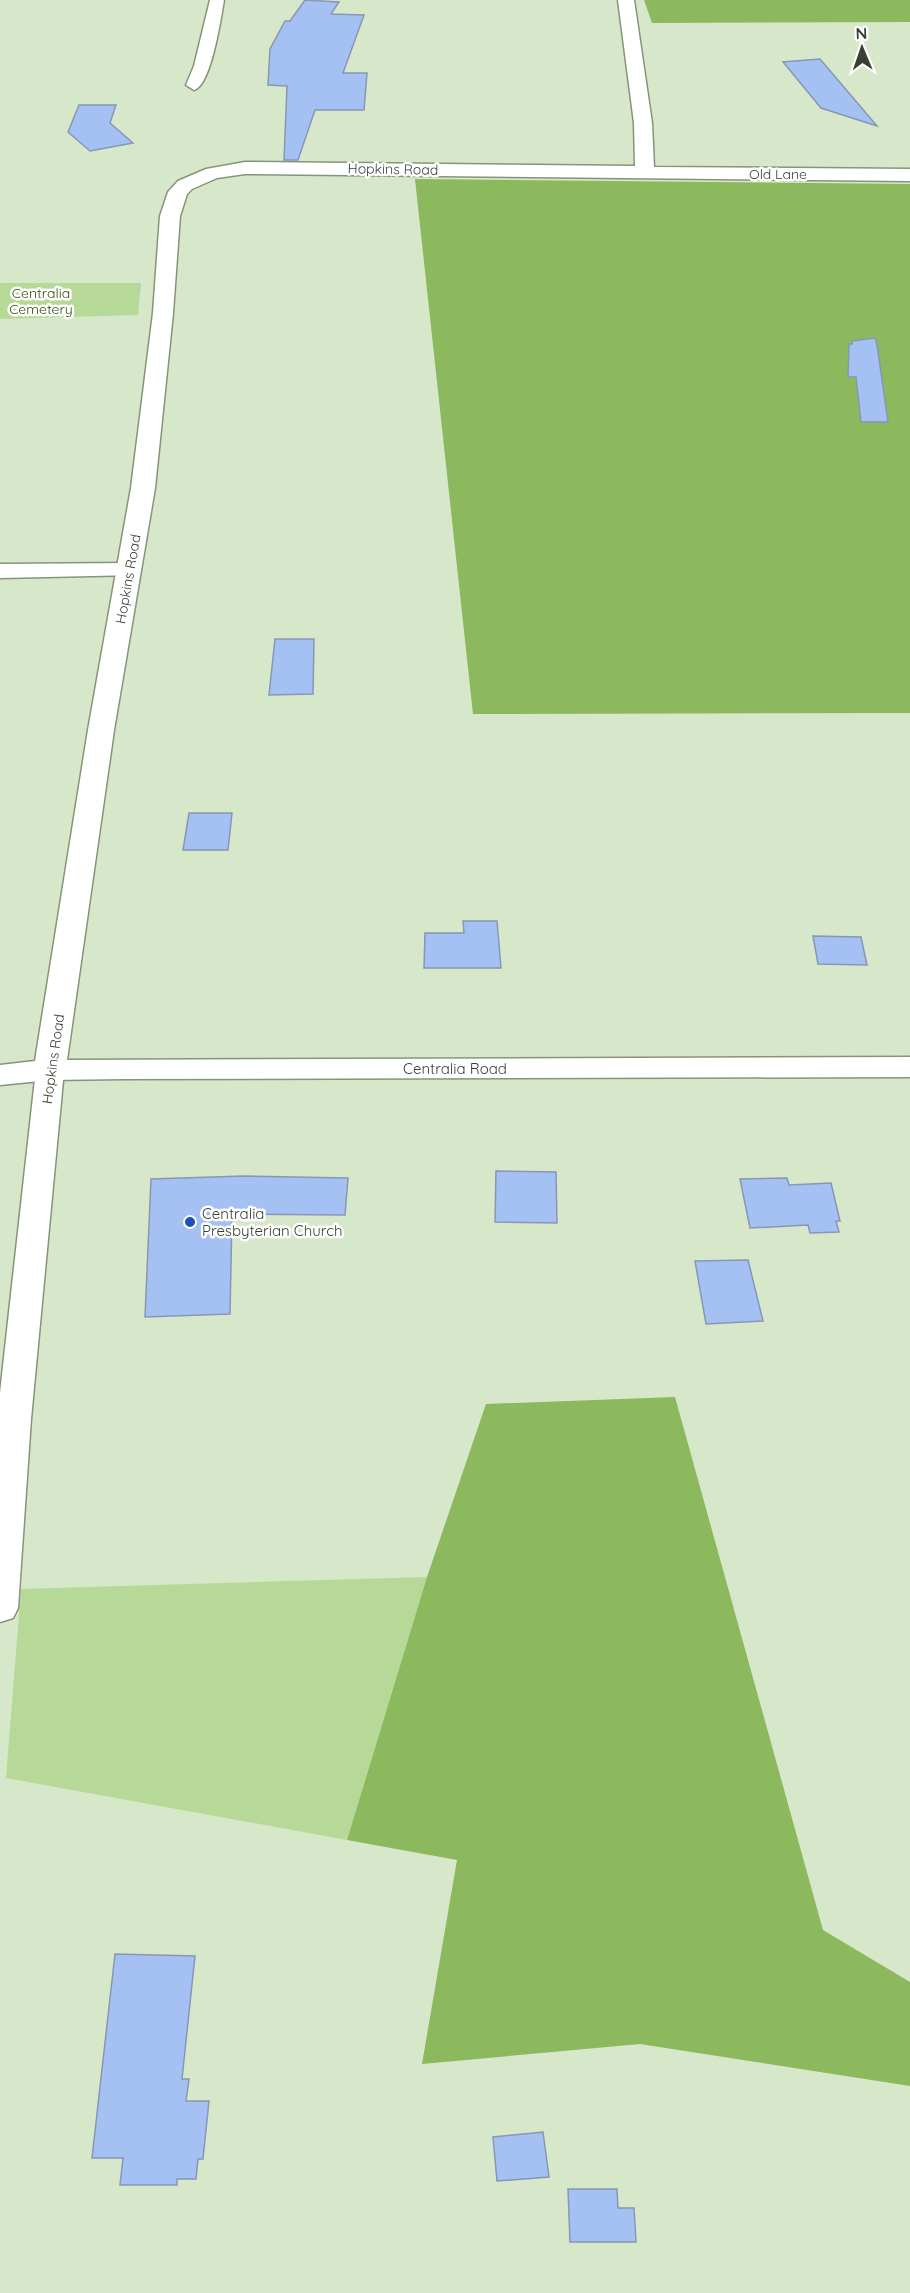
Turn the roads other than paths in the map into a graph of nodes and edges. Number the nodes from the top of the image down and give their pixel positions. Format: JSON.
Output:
{"nodes":[{"id":1,"x":217,"y":0,"type":"edge"},
{"id":2,"x":626,"y":0,"type":"edge"},
{"id":3,"x":194,"y":85,"type":"dead end"},
{"id":4,"x":645,"y":173,"type":"junction"},
{"id":5,"x":910,"y":175,"type":"edge"},
{"id":6,"x":130,"y":570,"type":"junction"},
{"id":7,"x":0,"y":572,"type":"edge"},
{"id":8,"x":910,"y":1067,"type":"edge"},
{"id":9,"x":50,"y":1070,"type":"junction"},
{"id":10,"x":0,"y":1075,"type":"edge"},
{"id":11,"x":0,"y":1608,"type":"edge"}],
"edges":[{"from":1,"to":3,"type":"street"},
{"from":2,"to":4,"type":"main road"},
{"from":4,"to":5,"type":"main road","name":"Old Lane"},
{"from":4,"to":6,"type":"main road","name":"Hopkins Road"},
{"from":6,"to":7,"type":"street"},
{"from":6,"to":9,"type":"main road","name":"Hopkins Road"},
{"from":8,"to":9,"type":"main road","name":"Centralia Road"},
{"from":9,"to":10,"type":"main road","name":"Centralia Road"},
{"from":9,"to":11,"type":"street","name":"Hopkins Road"}]}
